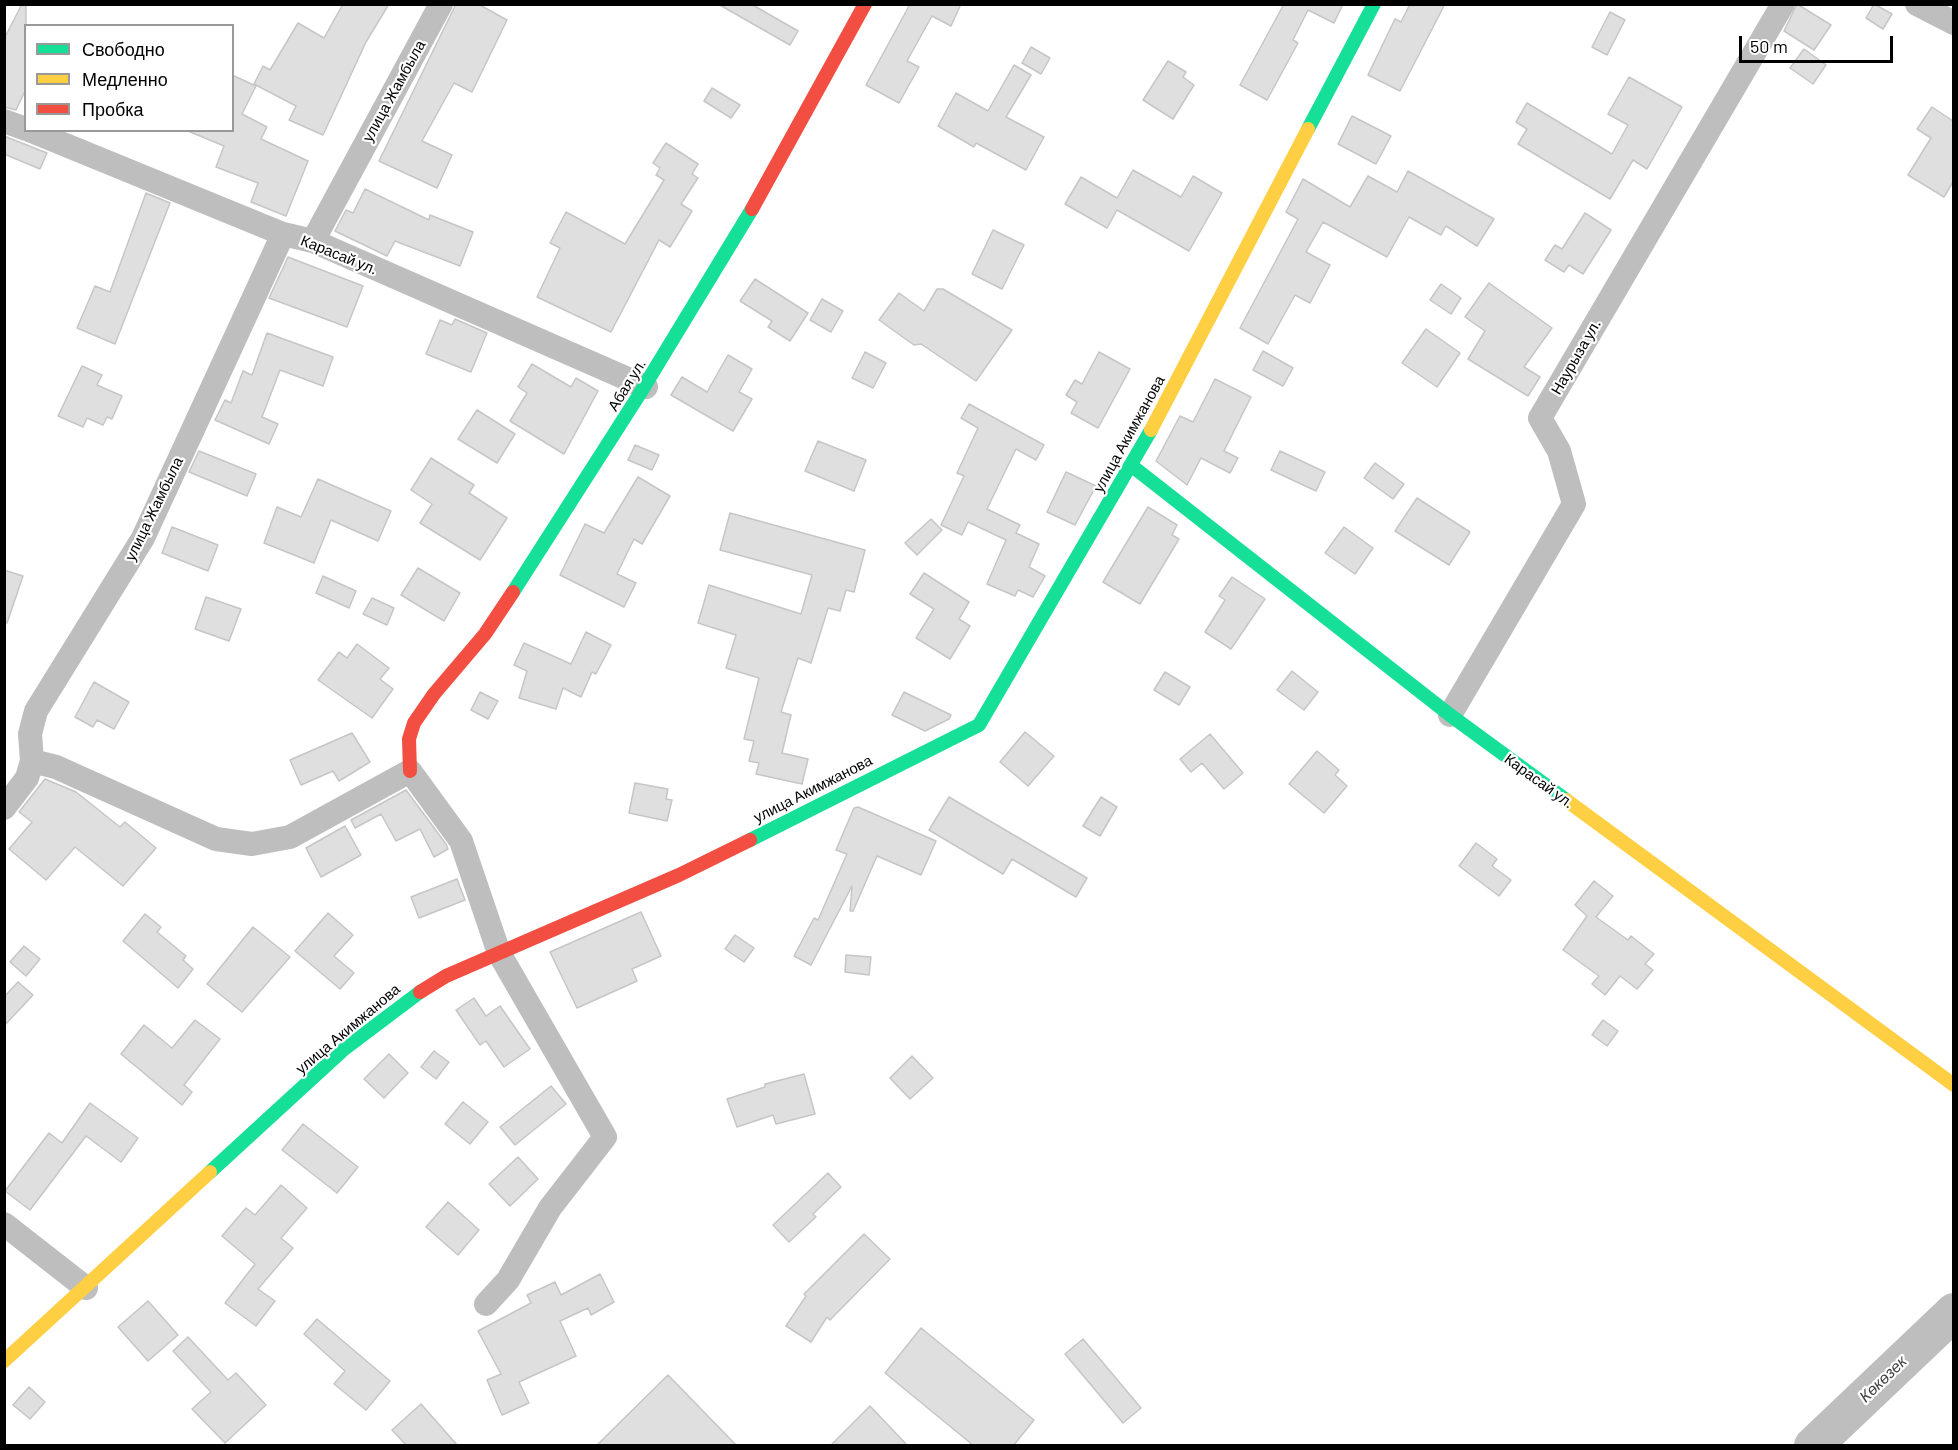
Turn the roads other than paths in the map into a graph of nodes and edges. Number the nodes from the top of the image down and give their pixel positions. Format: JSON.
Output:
{"nodes":[{"id":1,"x":441,"y":4,"type":"edge"},
{"id":2,"x":865,"y":4,"type":"edge"},
{"id":3,"x":1374,"y":4,"type":"edge"},
{"id":4,"x":1783,"y":4,"type":"edge"},
{"id":5,"x":1917,"y":4,"type":"edge"},
{"id":6,"x":1953,"y":23,"type":"edge"},
{"id":7,"x":4,"y":121,"type":"edge"},
{"id":8,"x":24,"y":129,"type":"edge"},
{"id":9,"x":32,"y":132,"type":"edge"},
{"id":10,"x":283,"y":234,"type":"junction"},
{"id":11,"x":313,"y":241,"type":"junction"},
{"id":12,"x":646,"y":387,"type":"junction"},
{"id":13,"x":1131,"y":466,"type":"junction"},
{"id":14,"x":1450,"y":715,"type":"junction"},
{"id":15,"x":32,"y":760,"type":"junction"},
{"id":16,"x":410,"y":771,"type":"junction"},
{"id":17,"x":4,"y":808,"type":"edge"},
{"id":18,"x":499,"y":953,"type":"junction"},
{"id":19,"x":1953,"y":1085,"type":"edge"},
{"id":20,"x":4,"y":1224,"type":"edge"},
{"id":21,"x":86,"y":1287,"type":"junction"},
{"id":22,"x":486,"y":1304,"type":"dead end"},
{"id":23,"x":4,"y":1361,"type":"edge"}],
"edges":[{"from":1,"to":11,"type":"street","name":"улица Жамбыла"},
{"from":2,"to":12,"type":"street","name":"Абая ул."},
{"from":3,"to":13,"type":"street","name":"улица Акимжанова"},
{"from":4,"to":14,"type":"street","name":"Наурыза ул."},
{"from":5,"to":6,"type":"street"},
{"from":7,"to":8,"type":"street","name":"Карасай ул."},
{"from":9,"to":10,"type":"street","name":"Карасай ул."},
{"from":10,"to":11,"type":"street","name":"Карасай ул."},
{"from":10,"to":15,"type":"street","name":"улица Жамбыла"},
{"from":11,"to":12,"type":"street","name":"Карасай ул."},
{"from":12,"to":16,"type":"street","name":"Абая ул."},
{"from":13,"to":14,"type":"street","name":"Карасай ул."},
{"from":13,"to":18,"type":"street","name":"улица Акимжанова"},
{"from":14,"to":19,"type":"street","name":"Карасай ул."},
{"from":15,"to":16,"type":"street"},
{"from":15,"to":17,"type":"street","name":"улица Жамбыла"},
{"from":16,"to":18,"type":"street"},
{"from":18,"to":21,"type":"street","name":"улица Акимжанова"},
{"from":18,"to":22,"type":"street"},
{"from":20,"to":21,"type":"street"},
{"from":21,"to":23,"type":"street","name":"улица Акимжанова"}]}
